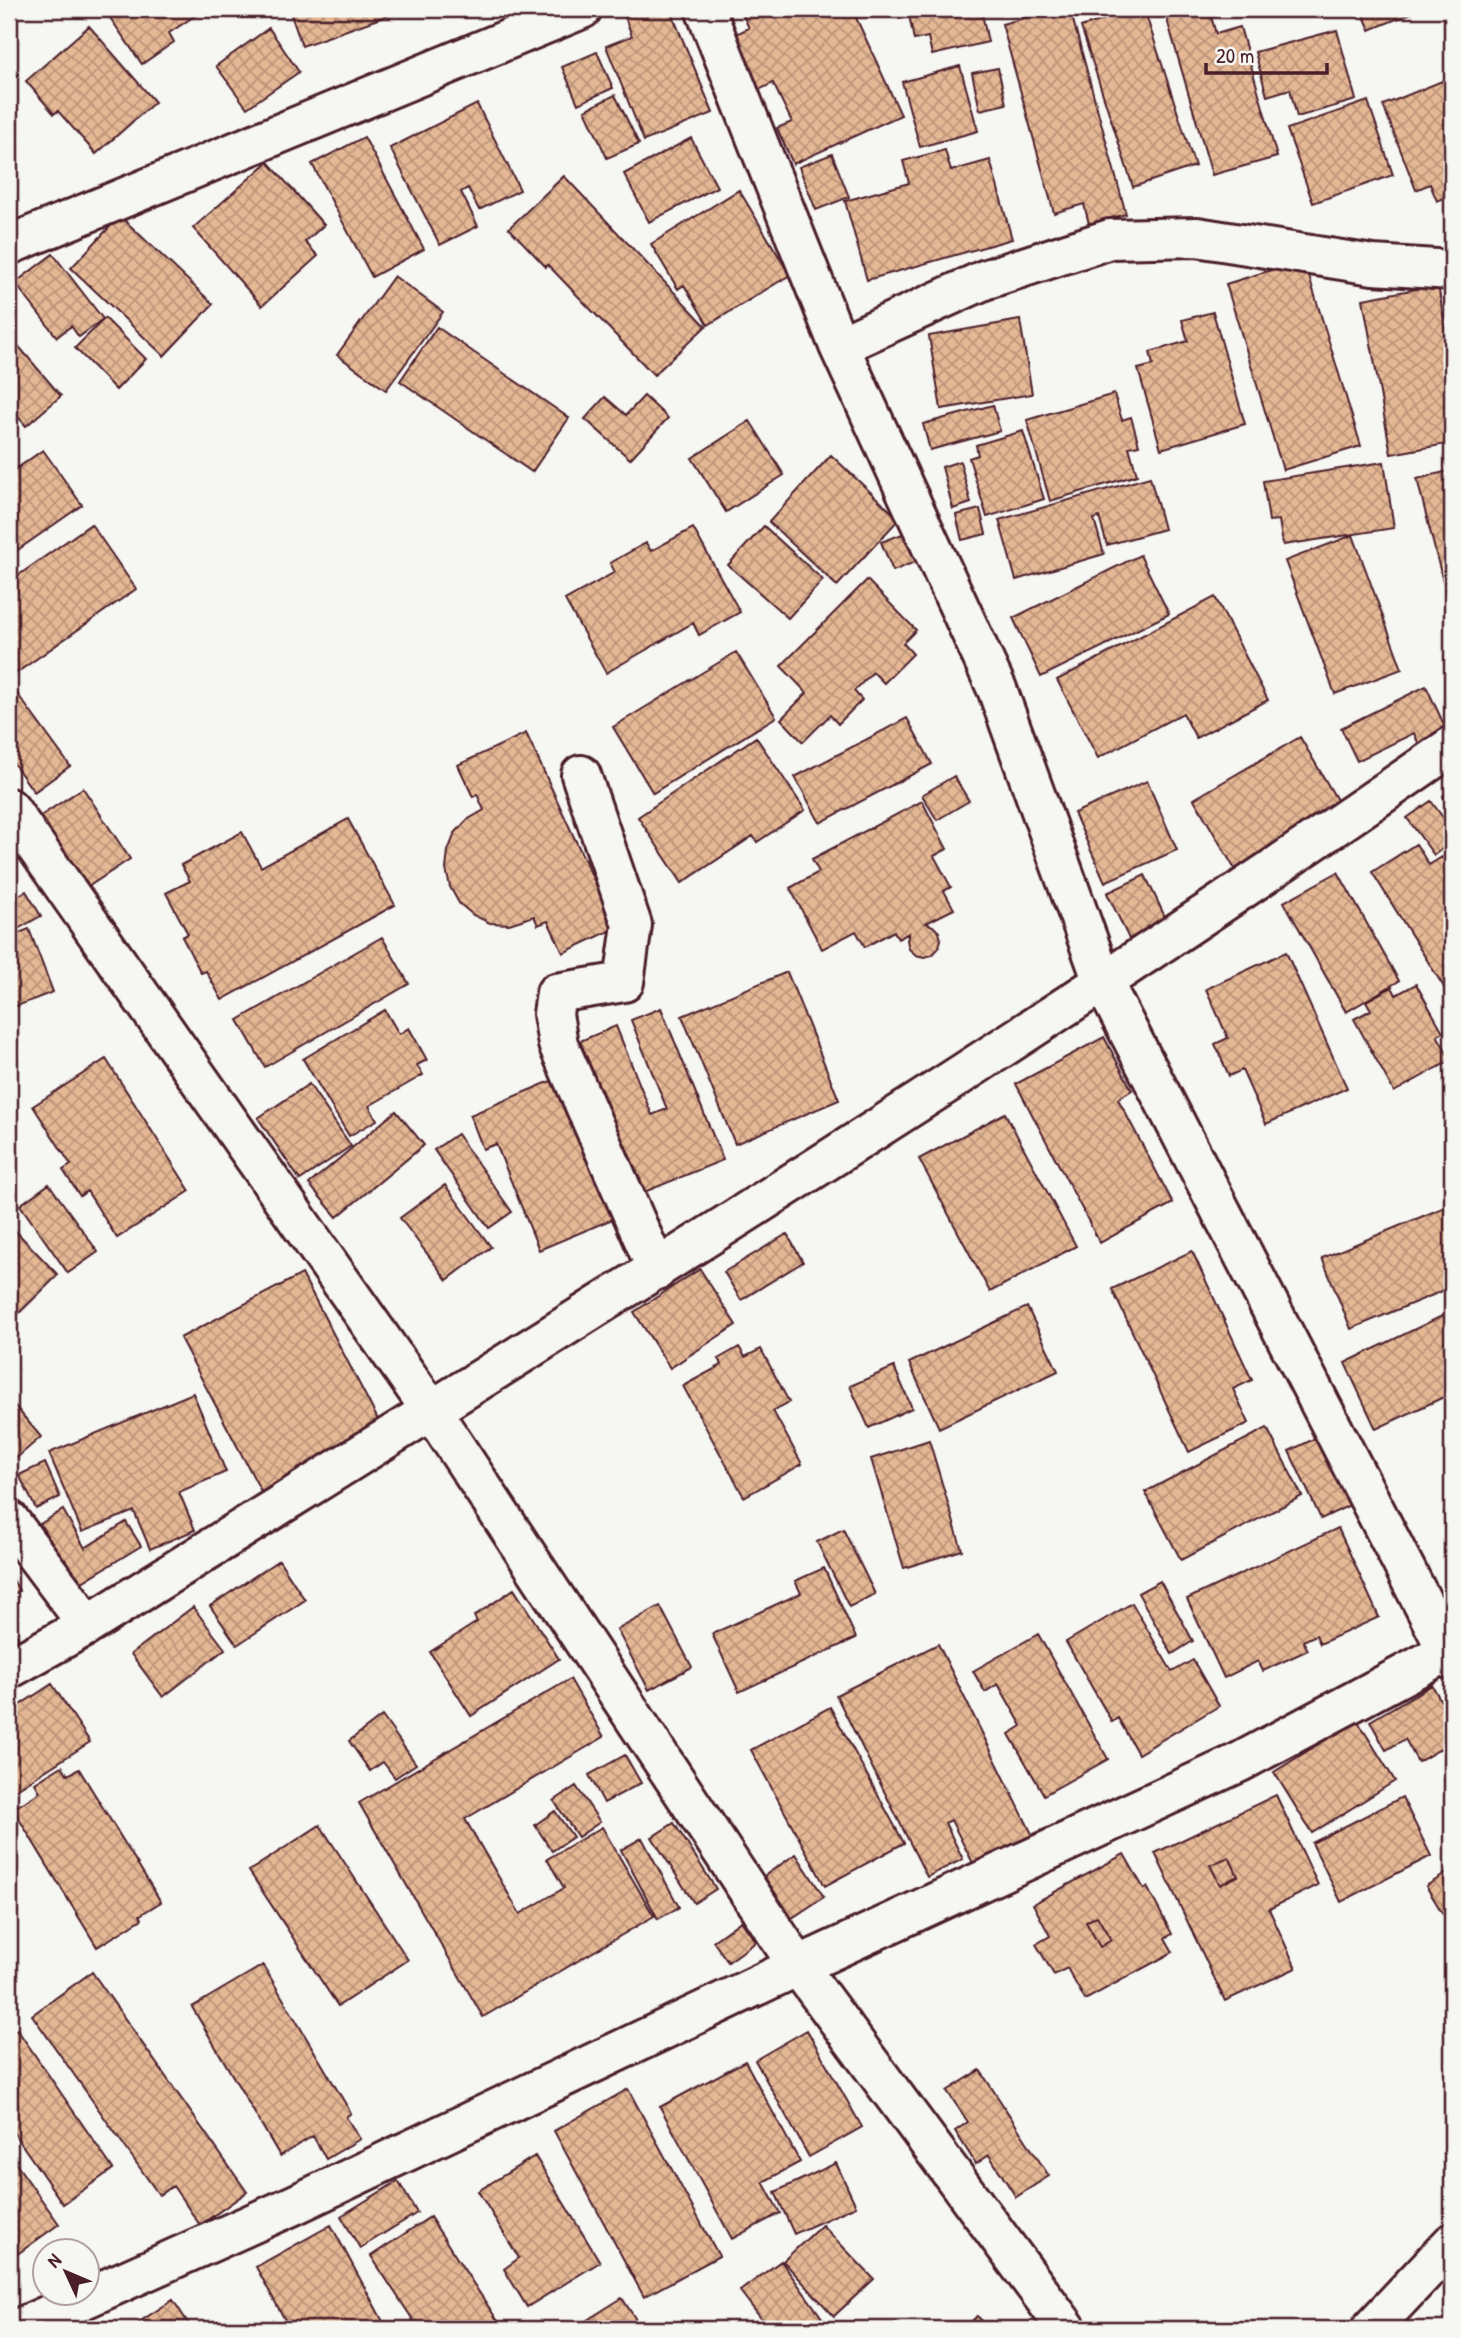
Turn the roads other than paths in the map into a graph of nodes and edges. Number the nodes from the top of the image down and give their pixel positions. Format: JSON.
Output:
{"nodes":[{"id":1,"x":582,"y":9,"type":"edge"},
{"id":2,"x":705,"y":9,"type":"edge"},
{"id":3,"x":9,"y":245,"type":"edge"},
{"id":4,"x":1452,"y":270,"type":"edge"},
{"id":5,"x":839,"y":346,"type":"junction"},
{"id":6,"x":1452,"y":746,"type":"edge"},
{"id":7,"x":581,"y":775,"type":"dead end"},
{"id":8,"x":9,"y":808,"type":"edge"},
{"id":9,"x":1103,"y":982,"type":"junction"},
{"id":10,"x":657,"y":1270,"type":"junction"},
{"id":11,"x":431,"y":1410,"type":"junction"},
{"id":12,"x":9,"y":1520,"type":"edge"},
{"id":13,"x":88,"y":1625,"type":"junction"},
{"id":14,"x":1450,"y":1656,"type":"edge"},
{"id":15,"x":9,"y":1669,"type":"edge"},
{"id":16,"x":798,"y":1966,"type":"junction"},
{"id":17,"x":1452,"y":2243,"type":"edge"},
{"id":18,"x":17,"y":2329,"type":"edge"},
{"id":19,"x":1067,"y":2329,"type":"edge"},
{"id":20,"x":1371,"y":2329,"type":"edge"}],
"edges":[{"from":1,"to":3,"type":"street"},
{"from":2,"to":5,"type":"street"},
{"from":4,"to":5,"type":"street"},
{"from":5,"to":9,"type":"street"},
{"from":6,"to":9,"type":"street"},
{"from":7,"to":10,"type":"street"},
{"from":8,"to":11,"type":"street"},
{"from":9,"to":10,"type":"street"},
{"from":9,"to":14,"type":"street"},
{"from":10,"to":11,"type":"street"},
{"from":11,"to":13,"type":"street"},
{"from":11,"to":16,"type":"street"},
{"from":12,"to":13,"type":"street"},
{"from":13,"to":15,"type":"street"},
{"from":14,"to":16,"type":"street"},
{"from":16,"to":18,"type":"street"},
{"from":16,"to":19,"type":"street"},
{"from":17,"to":20,"type":"street"}]}
